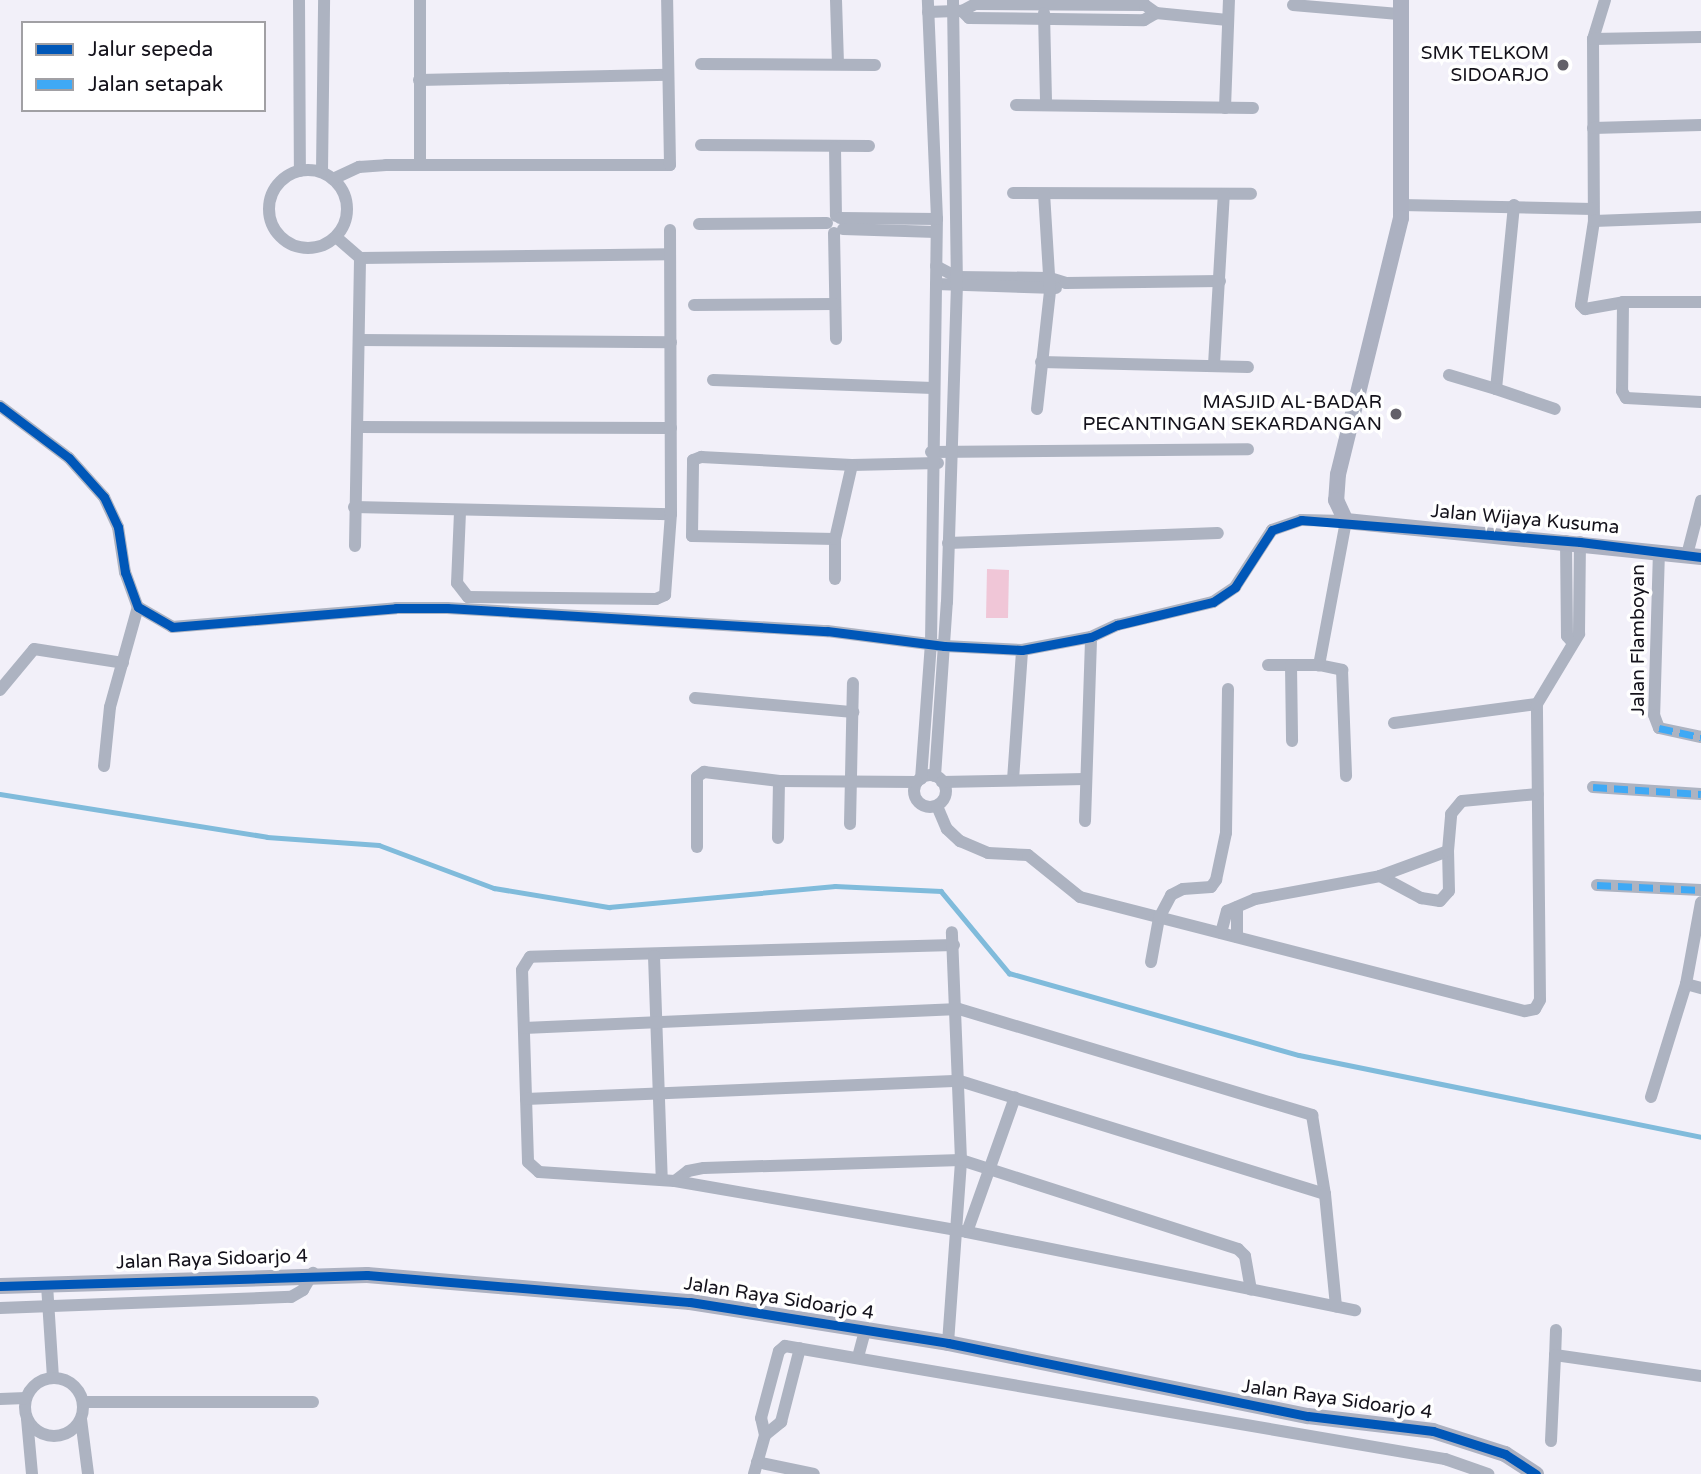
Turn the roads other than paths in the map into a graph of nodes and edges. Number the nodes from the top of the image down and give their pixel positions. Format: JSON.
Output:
{"nodes":[{"id":1,"x":299,"y":0,"type":"edge"},
{"id":2,"x":324,"y":0,"type":"edge"},
{"id":3,"x":421,"y":0,"type":"edge"},
{"id":4,"x":667,"y":0,"type":"edge"},
{"id":5,"x":836,"y":0,"type":"edge"},
{"id":6,"x":1229,"y":0,"type":"edge"},
{"id":7,"x":1605,"y":0,"type":"edge"},
{"id":8,"x":1044,"y":2,"type":"edge"},
{"id":9,"x":1082,"y":4,"type":"junction"},
{"id":10,"x":1293,"y":5,"type":"dead end"},
{"id":11,"x":928,"y":6,"type":"edge"},
{"id":12,"x":1400,"y":7,"type":"edge"},
{"id":13,"x":956,"y":8,"type":"edge"},
{"id":14,"x":1012,"y":12,"type":"junction"},
{"id":15,"x":1156,"y":13,"type":"junction"},
{"id":16,"x":1044,"y":19,"type":"junction"},
{"id":17,"x":1082,"y":19,"type":"junction"},
{"id":18,"x":1228,"y":20,"type":"junction"},
{"id":19,"x":1701,"y":37,"type":"edge"},
{"id":20,"x":1593,"y":39,"type":"junction"},
{"id":21,"x":701,"y":64,"type":"dead end"},
{"id":22,"x":838,"y":64,"type":"junction"},
{"id":23,"x":875,"y":65,"type":"dead end"},
{"id":24,"x":668,"y":75,"type":"junction"},
{"id":25,"x":419,"y":80,"type":"junction"},
{"id":26,"x":1046,"y":104,"type":"junction"},
{"id":27,"x":1016,"y":105,"type":"dead end"},
{"id":28,"x":1225,"y":108,"type":"junction"},
{"id":29,"x":1253,"y":108,"type":"dead end"},
{"id":30,"x":1701,"y":125,"type":"edge"},
{"id":31,"x":1593,"y":128,"type":"junction"},
{"id":32,"x":701,"y":145,"type":"dead end"},
{"id":33,"x":869,"y":146,"type":"dead end"},
{"id":34,"x":835,"y":147,"type":"junction"},
{"id":35,"x":421,"y":164,"type":"junction"},
{"id":36,"x":300,"y":171,"type":"junction"},
{"id":37,"x":328,"y":175,"type":"junction"},
{"id":38,"x":1013,"y":193,"type":"dead end"},
{"id":39,"x":1044,"y":194,"type":"junction"},
{"id":40,"x":1224,"y":194,"type":"junction"},
{"id":41,"x":1251,"y":194,"type":"dead end"},
{"id":42,"x":1401,"y":205,"type":"junction"},
{"id":43,"x":1514,"y":205,"type":"junction"},
{"id":44,"x":1593,"y":215,"type":"junction"},
{"id":45,"x":1701,"y":217,"type":"edge"},
{"id":46,"x":699,"y":224,"type":"dead end"},
{"id":47,"x":836,"y":224,"type":"junction"},
{"id":48,"x":937,"y":225,"type":"junction"},
{"id":49,"x":670,"y":230,"type":"dead end"},
{"id":50,"x":336,"y":237,"type":"junction"},
{"id":51,"x":670,"y":254,"type":"junction"},
{"id":52,"x":360,"y":258,"type":"junction"},
{"id":53,"x":936,"y":266,"type":"junction"},
{"id":54,"x":957,"y":282,"type":"junction"},
{"id":55,"x":1220,"y":282,"type":"junction"},
{"id":56,"x":936,"y":284,"type":"junction"},
{"id":57,"x":1050,"y":285,"type":"junction"},
{"id":58,"x":1623,"y":302,"type":"junction"},
{"id":59,"x":1701,"y":302,"type":"edge"},
{"id":60,"x":694,"y":304,"type":"dead end"},
{"id":61,"x":835,"y":304,"type":"junction"},
{"id":62,"x":836,"y":339,"type":"dead end"},
{"id":63,"x":359,"y":341,"type":"junction"},
{"id":64,"x":671,"y":342,"type":"junction"},
{"id":65,"x":1041,"y":362,"type":"junction"},
{"id":66,"x":1214,"y":365,"type":"junction"},
{"id":67,"x":1248,"y":367,"type":"dead end"},
{"id":68,"x":1449,"y":375,"type":"dead end"},
{"id":69,"x":713,"y":380,"type":"dead end"},
{"id":70,"x":933,"y":388,"type":"junction"},
{"id":71,"x":1496,"y":389,"type":"junction"},
{"id":72,"x":1701,"y":402,"type":"edge"},
{"id":73,"x":0,"y":406,"type":"edge"},
{"id":74,"x":1037,"y":409,"type":"dead end"},
{"id":75,"x":1555,"y":409,"type":"dead end"},
{"id":76,"x":358,"y":427,"type":"junction"},
{"id":77,"x":671,"y":428,"type":"junction"},
{"id":78,"x":1248,"y":449,"type":"dead end"},
{"id":79,"x":931,"y":458,"type":"junction"},
{"id":80,"x":950,"y":458,"type":"junction"},
{"id":81,"x":852,"y":465,"type":"junction"},
{"id":82,"x":1701,"y":501,"type":"edge"},
{"id":83,"x":354,"y":507,"type":"junction"},
{"id":84,"x":460,"y":512,"type":"junction"},
{"id":85,"x":671,"y":514,"type":"junction"},
{"id":86,"x":1346,"y":522,"type":"junction"},
{"id":87,"x":1218,"y":533,"type":"dead end"},
{"id":88,"x":835,"y":539,"type":"junction"},
{"id":89,"x":1573,"y":541,"type":"junction"},
{"id":90,"x":948,"y":543,"type":"junction"},
{"id":91,"x":355,"y":546,"type":"dead end"},
{"id":92,"x":1659,"y":551,"type":"junction"},
{"id":93,"x":1694,"y":556,"type":"edge"},
{"id":94,"x":835,"y":579,"type":"dead end"},
{"id":95,"x":138,"y":607,"type":"junction"},
{"id":96,"x":1091,"y":637,"type":"junction"},
{"id":97,"x":938,"y":645,"type":"junction"},
{"id":98,"x":1022,"y":650,"type":"junction"},
{"id":99,"x":123,"y":663,"type":"junction"},
{"id":100,"x":1268,"y":665,"type":"dead end"},
{"id":101,"x":1291,"y":665,"type":"junction"},
{"id":102,"x":1319,"y":665,"type":"junction"},
{"id":103,"x":853,"y":683,"type":"dead end"},
{"id":104,"x":1228,"y":689,"type":"dead end"},
{"id":105,"x":0,"y":690,"type":"edge"},
{"id":106,"x":695,"y":698,"type":"dead end"},
{"id":107,"x":1537,"y":704,"type":"junction"},
{"id":108,"x":853,"y":712,"type":"junction"},
{"id":109,"x":1394,"y":723,"type":"dead end"},
{"id":110,"x":1701,"y":737,"type":"edge"},
{"id":111,"x":1292,"y":741,"type":"dead end"},
{"id":112,"x":104,"y":766,"type":"dead end"},
{"id":113,"x":1346,"y":776,"type":"dead end"},
{"id":114,"x":939,"y":779,"type":"junction"},
{"id":115,"x":1084,"y":779,"type":"junction"},
{"id":116,"x":919,"y":780,"type":"junction"},
{"id":117,"x":1013,"y":780,"type":"junction"},
{"id":118,"x":779,"y":781,"type":"junction"},
{"id":119,"x":850,"y":781,"type":"junction"},
{"id":120,"x":1593,"y":787,"type":"dead end"},
{"id":121,"x":1538,"y":794,"type":"junction"},
{"id":122,"x":1701,"y":794,"type":"edge"},
{"id":123,"x":937,"y":806,"type":"junction"},
{"id":124,"x":1085,"y":821,"type":"dead end"},
{"id":125,"x":850,"y":824,"type":"dead end"},
{"id":126,"x":778,"y":838,"type":"dead end"},
{"id":127,"x":697,"y":847,"type":"dead end"},
{"id":128,"x":1448,"y":851,"type":"junction"},
{"id":129,"x":1380,"y":876,"type":"junction"},
{"id":130,"x":1597,"y":885,"type":"dead end"},
{"id":131,"x":1701,"y":890,"type":"edge"},
{"id":132,"x":1701,"y":902,"type":"edge"},
{"id":133,"x":1237,"y":907,"type":"junction"},
{"id":134,"x":1159,"y":918,"type":"junction"},
{"id":135,"x":1220,"y":933,"type":"junction"},
{"id":136,"x":1237,"y":937,"type":"junction"},
{"id":137,"x":654,"y":956,"type":"junction"},
{"id":138,"x":1151,"y":962,"type":"dead end"},
{"id":139,"x":1686,"y":984,"type":"junction"},
{"id":140,"x":1701,"y":988,"type":"edge"},
{"id":141,"x":959,"y":1009,"type":"junction"},
{"id":142,"x":654,"y":1024,"type":"junction"},
{"id":143,"x":524,"y":1028,"type":"junction"},
{"id":144,"x":960,"y":1081,"type":"junction"},
{"id":145,"x":659,"y":1095,"type":"junction"},
{"id":146,"x":1015,"y":1097,"type":"junction"},
{"id":147,"x":1651,"y":1097,"type":"dead end"},
{"id":148,"x":526,"y":1099,"type":"junction"},
{"id":149,"x":961,"y":1160,"type":"junction"},
{"id":150,"x":990,"y":1168,"type":"junction"},
{"id":151,"x":668,"y":1181,"type":"junction"},
{"id":152,"x":1325,"y":1194,"type":"junction"},
{"id":153,"x":963,"y":1231,"type":"junction"},
{"id":154,"x":313,"y":1273,"type":"junction"},
{"id":155,"x":47,"y":1285,"type":"junction"},
{"id":156,"x":0,"y":1286,"type":"edge"},
{"id":157,"x":1251,"y":1289,"type":"junction"},
{"id":158,"x":48,"y":1305,"type":"junction"},
{"id":159,"x":1336,"y":1306,"type":"junction"},
{"id":160,"x":0,"y":1308,"type":"edge"},
{"id":161,"x":1355,"y":1310,"type":"dead end"},
{"id":162,"x":1556,"y":1330,"type":"dead end"},
{"id":163,"x":865,"y":1331,"type":"junction"},
{"id":164,"x":948,"y":1343,"type":"junction"},
{"id":165,"x":800,"y":1348,"type":"junction"},
{"id":166,"x":1555,"y":1355,"type":"junction"},
{"id":167,"x":858,"y":1357,"type":"junction"},
{"id":168,"x":1701,"y":1376,"type":"edge"},
{"id":169,"x":53,"y":1377,"type":"junction"},
{"id":170,"x":26,"y":1398,"type":"junction"},
{"id":171,"x":0,"y":1399,"type":"edge"},
{"id":172,"x":84,"y":1402,"type":"junction"},
{"id":173,"x":313,"y":1402,"type":"dead end"},
{"id":174,"x":27,"y":1419,"type":"junction"},
{"id":175,"x":81,"y":1419,"type":"junction"},
{"id":176,"x":765,"y":1435,"type":"junction"},
{"id":177,"x":1551,"y":1441,"type":"dead end"},
{"id":178,"x":756,"y":1468,"type":"edge"},
{"id":179,"x":32,"y":1474,"type":"edge"},
{"id":180,"x":88,"y":1474,"type":"edge"},
{"id":181,"x":814,"y":1474,"type":"edge"},
{"id":182,"x":1488,"y":1474,"type":"edge"},
{"id":183,"x":1536,"y":1474,"type":"edge"}],
"edges":[{"from":1,"to":36,"type":"street"},
{"from":2,"to":37,"type":"street"},
{"from":3,"to":25,"type":"street"},
{"from":4,"to":24,"type":"street"},
{"from":5,"to":22,"type":"street"},
{"from":6,"to":18,"type":"street"},
{"from":7,"to":20,"type":"street"},
{"from":8,"to":9,"type":"street"},
{"from":8,"to":14,"type":"street"},
{"from":8,"to":16,"type":"street"},
{"from":9,"to":15,"type":"street"},
{"from":9,"to":17,"type":"street"},
{"from":10,"to":12,"type":"street"},
{"from":11,"to":13,"type":"street"},
{"from":11,"to":48,"type":"street"},
{"from":12,"to":42,"type":"street"},
{"from":13,"to":14,"type":"street"},
{"from":13,"to":54,"type":"street"},
{"from":14,"to":16,"type":"street"},
{"from":15,"to":17,"type":"street"},
{"from":15,"to":18,"type":"street"},
{"from":16,"to":17,"type":"street"},
{"from":16,"to":26,"type":"street"},
{"from":18,"to":28,"type":"street"},
{"from":19,"to":20,"type":"street"},
{"from":20,"to":31,"type":"street"},
{"from":21,"to":22,"type":"street"},
{"from":22,"to":23,"type":"street"},
{"from":24,"to":25,"type":"street"},
{"from":24,"to":35,"type":"street"},
{"from":25,"to":35,"type":"street"},
{"from":26,"to":27,"type":"street"},
{"from":26,"to":28,"type":"street"},
{"from":28,"to":29,"type":"street"},
{"from":30,"to":31,"type":"street"},
{"from":31,"to":44,"type":"street"},
{"from":32,"to":34,"type":"street"},
{"from":33,"to":34,"type":"street"},
{"from":34,"to":47,"type":"street"},
{"from":35,"to":37,"type":"street"},
{"from":36,"to":37,"type":"street"},
{"from":36,"to":50,"type":"street"},
{"from":37,"to":50,"type":"street"},
{"from":38,"to":39,"type":"street"},
{"from":39,"to":40,"type":"street"},
{"from":39,"to":57,"type":"street"},
{"from":40,"to":41,"type":"street"},
{"from":40,"to":55,"type":"street"},
{"from":42,"to":43,"type":"street"},
{"from":42,"to":86,"type":"street"},
{"from":43,"to":44,"type":"street"},
{"from":43,"to":71,"type":"street"},
{"from":44,"to":45,"type":"street"},
{"from":44,"to":58,"type":"street"},
{"from":46,"to":47,"type":"street"},
{"from":47,"to":48,"type":"street"},
{"from":47,"to":61,"type":"street"},
{"from":48,"to":53,"type":"street"},
{"from":49,"to":51,"type":"street"},
{"from":50,"to":52,"type":"street"},
{"from":51,"to":52,"type":"street"},
{"from":51,"to":64,"type":"street"},
{"from":52,"to":63,"type":"street"},
{"from":53,"to":54,"type":"street"},
{"from":53,"to":56,"type":"street"},
{"from":54,"to":56,"type":"street"},
{"from":54,"to":57,"type":"street"},
{"from":54,"to":80,"type":"street"},
{"from":55,"to":57,"type":"street"},
{"from":55,"to":66,"type":"street"},
{"from":56,"to":70,"type":"street"},
{"from":57,"to":65,"type":"street"},
{"from":58,"to":59,"type":"street"},
{"from":58,"to":72,"type":"street"},
{"from":60,"to":61,"type":"street"},
{"from":61,"to":62,"type":"street"},
{"from":63,"to":64,"type":"street"},
{"from":63,"to":76,"type":"street"},
{"from":64,"to":77,"type":"street"},
{"from":65,"to":66,"type":"street"},
{"from":65,"to":74,"type":"street"},
{"from":66,"to":67,"type":"street"},
{"from":68,"to":71,"type":"street"},
{"from":69,"to":70,"type":"street"},
{"from":70,"to":79,"type":"street"},
{"from":71,"to":75,"type":"street"},
{"from":73,"to":95,"type":"street"},
{"from":76,"to":77,"type":"street"},
{"from":76,"to":83,"type":"street"},
{"from":77,"to":85,"type":"street"},
{"from":78,"to":80,"type":"street"},
{"from":79,"to":80,"type":"street"},
{"from":79,"to":81,"type":"street"},
{"from":79,"to":97,"type":"street"},
{"from":80,"to":90,"type":"street"},
{"from":81,"to":88,"type":"street"},
{"from":81,"to":88,"type":"street"},
{"from":82,"to":93,"type":"street"},
{"from":83,"to":84,"type":"street"},
{"from":83,"to":91,"type":"street"},
{"from":84,"to":85,"type":"street"},
{"from":84,"to":85,"type":"street"},
{"from":86,"to":89,"type":"street","name":"Jalan Wijaya Kusuma"},
{"from":86,"to":96,"type":"street"},
{"from":86,"to":102,"type":"street"},
{"from":87,"to":90,"type":"street"},
{"from":88,"to":94,"type":"street"},
{"from":89,"to":92,"type":"street","name":"Jalan Wijaya Kusuma"},
{"from":89,"to":107,"type":"street"},
{"from":90,"to":97,"type":"street"},
{"from":92,"to":93,"type":"street","name":"Jalan Wijaya Kusuma"},
{"from":92,"to":110,"type":"street","name":"Jalan Flamboyan"},
{"from":95,"to":97,"type":"street"},
{"from":95,"to":99,"type":"street"},
{"from":96,"to":98,"type":"street"},
{"from":96,"to":115,"type":"street"},
{"from":97,"to":98,"type":"street"},
{"from":97,"to":114,"type":"street"},
{"from":97,"to":116,"type":"street"},
{"from":98,"to":117,"type":"street"},
{"from":99,"to":105,"type":"street"},
{"from":99,"to":112,"type":"street"},
{"from":100,"to":101,"type":"street"},
{"from":101,"to":102,"type":"street"},
{"from":101,"to":111,"type":"street"},
{"from":102,"to":113,"type":"street"},
{"from":103,"to":108,"type":"street"},
{"from":104,"to":134,"type":"street"},
{"from":106,"to":108,"type":"street"},
{"from":107,"to":109,"type":"street"},
{"from":107,"to":121,"type":"street"},
{"from":108,"to":119,"type":"street"},
{"from":114,"to":116,"type":"street"},
{"from":114,"to":117,"type":"street"},
{"from":114,"to":123,"type":"street"},
{"from":115,"to":117,"type":"street"},
{"from":115,"to":124,"type":"street"},
{"from":116,"to":119,"type":"street"},
{"from":116,"to":123,"type":"street"},
{"from":118,"to":119,"type":"street"},
{"from":118,"to":126,"type":"street"},
{"from":118,"to":127,"type":"street"},
{"from":119,"to":125,"type":"street"},
{"from":120,"to":122,"type":"street"},
{"from":121,"to":128,"type":"street"},
{"from":121,"to":136,"type":"street"},
{"from":123,"to":134,"type":"street"},
{"from":128,"to":129,"type":"street"},
{"from":128,"to":129,"type":"street"},
{"from":129,"to":133,"type":"street"},
{"from":130,"to":131,"type":"street"},
{"from":132,"to":139,"type":"street"},
{"from":133,"to":135,"type":"street"},
{"from":133,"to":136,"type":"street"},
{"from":134,"to":135,"type":"street"},
{"from":134,"to":138,"type":"street"},
{"from":135,"to":136,"type":"street"},
{"from":137,"to":141,"type":"street"},
{"from":137,"to":142,"type":"street"},
{"from":137,"to":143,"type":"street"},
{"from":139,"to":140,"type":"street"},
{"from":139,"to":147,"type":"street"},
{"from":141,"to":142,"type":"street"},
{"from":141,"to":144,"type":"street"},
{"from":141,"to":152,"type":"street"},
{"from":142,"to":143,"type":"street"},
{"from":142,"to":145,"type":"street"},
{"from":143,"to":148,"type":"street"},
{"from":144,"to":145,"type":"street"},
{"from":144,"to":146,"type":"street"},
{"from":144,"to":149,"type":"street"},
{"from":145,"to":148,"type":"street"},
{"from":145,"to":151,"type":"street"},
{"from":146,"to":150,"type":"street"},
{"from":146,"to":152,"type":"street"},
{"from":148,"to":151,"type":"street"},
{"from":149,"to":150,"type":"street"},
{"from":149,"to":151,"type":"street"},
{"from":149,"to":153,"type":"street"},
{"from":150,"to":153,"type":"street"},
{"from":150,"to":157,"type":"street"},
{"from":151,"to":153,"type":"street"},
{"from":152,"to":159,"type":"street"},
{"from":153,"to":157,"type":"street"},
{"from":153,"to":164,"type":"street"},
{"from":154,"to":155,"type":"street","name":"Jalan Raya Sidoarjo 4"},
{"from":154,"to":158,"type":"street"},
{"from":154,"to":163,"type":"street","name":"Jalan Raya Sidoarjo 4"},
{"from":155,"to":156,"type":"street","name":"Jalan Raya Sidoarjo 4"},
{"from":155,"to":158,"type":"street"},
{"from":157,"to":159,"type":"street"},
{"from":158,"to":160,"type":"street"},
{"from":158,"to":169,"type":"street"},
{"from":159,"to":161,"type":"street"},
{"from":162,"to":166,"type":"street"},
{"from":163,"to":164,"type":"street","name":"Jalan Raya Sidoarjo 4"},
{"from":163,"to":167,"type":"street"},
{"from":164,"to":183,"type":"street","name":"Jalan Raya Sidoarjo 4"},
{"from":165,"to":167,"type":"street"},
{"from":165,"to":176,"type":"street"},
{"from":165,"to":176,"type":"street"},
{"from":166,"to":168,"type":"street"},
{"from":166,"to":177,"type":"street"},
{"from":167,"to":182,"type":"street"},
{"from":169,"to":170,"type":"street"},
{"from":169,"to":172,"type":"street"},
{"from":170,"to":171,"type":"street"},
{"from":170,"to":174,"type":"street"},
{"from":172,"to":173,"type":"street"},
{"from":172,"to":175,"type":"street"},
{"from":174,"to":175,"type":"street"},
{"from":174,"to":179,"type":"street"},
{"from":175,"to":180,"type":"street"},
{"from":176,"to":178,"type":"street"},
{"from":178,"to":181,"type":"street"}]}
